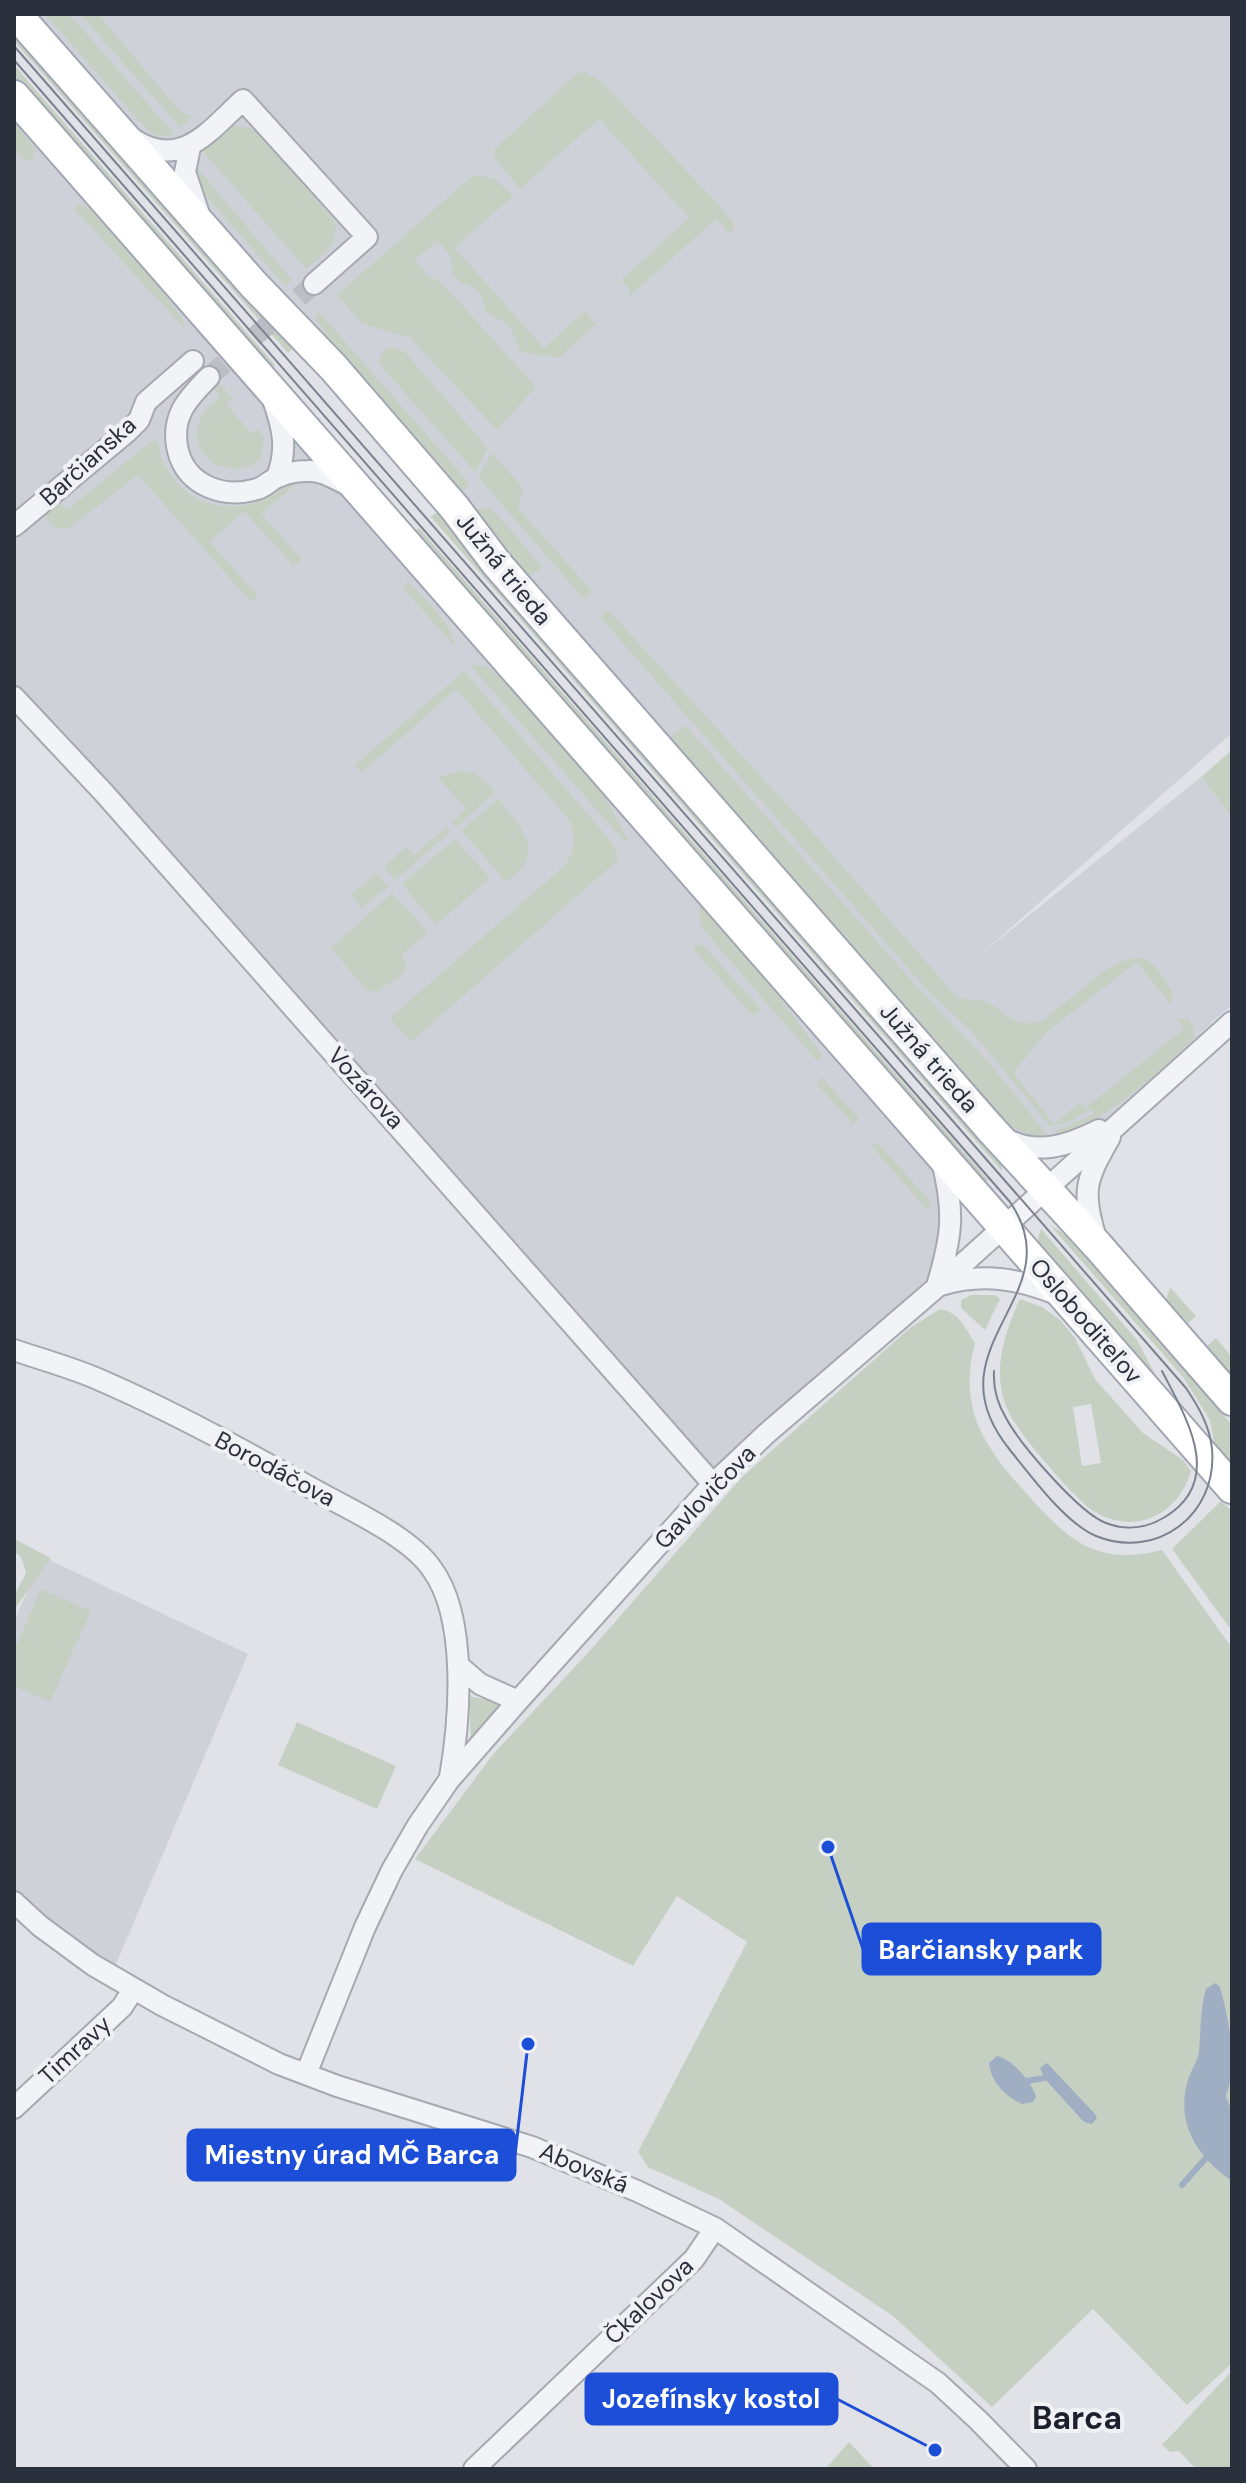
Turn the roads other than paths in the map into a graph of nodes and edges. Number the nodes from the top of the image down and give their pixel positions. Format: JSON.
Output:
{"nodes":[{"id":1,"x":16,"y":14,"type":"edge"},
{"id":2,"x":14,"y":96,"type":"edge"},
{"id":3,"x":116,"y":128,"type":"junction"},
{"id":4,"x":190,"y":147,"type":"junction"},
{"id":5,"x":207,"y":232,"type":"junction"},
{"id":6,"x":314,"y":284,"type":"tunnel mouth"},
{"id":7,"x":193,"y":361,"type":"tunnel mouth"},
{"id":8,"x":209,"y":377,"type":"tunnel mouth"},
{"id":9,"x":267,"y":386,"type":"junction"},
{"id":10,"x":277,"y":477,"type":"junction"},
{"id":11,"x":355,"y":488,"type":"junction"},
{"id":12,"x":14,"y":526,"type":"edge"},
{"id":13,"x":14,"y":697,"type":"edge"},
{"id":14,"x":1232,"y":1022,"type":"edge"},
{"id":15,"x":1120,"y":1120,"type":"junction"},
{"id":16,"x":989,"y":1127,"type":"junction"},
{"id":17,"x":940,"y":1154,"type":"junction"},
{"id":18,"x":1045,"y":1188,"type":"junction"},
{"id":19,"x":1004,"y":1226,"type":"junction"},
{"id":20,"x":1098,"y":1246,"type":"junction"},
{"id":21,"x":937,"y":1287,"type":"junction"},
{"id":22,"x":1066,"y":1299,"type":"junction"},
{"id":23,"x":14,"y":1350,"type":"edge"},
{"id":24,"x":1232,"y":1400,"type":"edge"},
{"id":25,"x":713,"y":1484,"type":"junction"},
{"id":26,"x":1232,"y":1488,"type":"edge"},
{"id":27,"x":458,"y":1665,"type":"junction"},
{"id":28,"x":518,"y":1701,"type":"junction"},
{"id":29,"x":449,"y":1780,"type":"junction"},
{"id":30,"x":14,"y":1902,"type":"edge"},
{"id":31,"x":133,"y":1990,"type":"junction"},
{"id":32,"x":306,"y":2074,"type":"junction"},
{"id":33,"x":14,"y":2108,"type":"edge"},
{"id":34,"x":715,"y":2228,"type":"junction"},
{"id":35,"x":474,"y":2469,"type":"edge"},
{"id":36,"x":1026,"y":2469,"type":"edge"}],
"edges":[{"from":1,"to":3,"type":"main road","name":"Južná trieda"},
{"from":2,"to":9,"type":"main road"},
{"from":3,"to":4,"type":"street"},
{"from":3,"to":5,"type":"main road","name":"Južná trieda"},
{"from":4,"to":5,"type":"street"},
{"from":4,"to":6,"type":"street"},
{"from":5,"to":16,"type":"main road","name":"Južná trieda"},
{"from":7,"to":12,"type":"street","name":"Barčianska"},
{"from":8,"to":10,"type":"street"},
{"from":9,"to":10,"type":"street"},
{"from":9,"to":11,"type":"main road"},
{"from":10,"to":11,"type":"street"},
{"from":11,"to":17,"type":"main road"},
{"from":13,"to":25,"type":"street","name":"Vozárova"},
{"from":14,"to":15,"type":"street","name":"Gavlovičova"},
{"from":15,"to":16,"type":"street"},
{"from":15,"to":18,"type":"street","name":"Gavlovičova"},
{"from":15,"to":20,"type":"street"},
{"from":16,"to":18,"type":"main road"},
{"from":17,"to":19,"type":"main road","name":"Osloboditeľov"},
{"from":17,"to":21,"type":"street"},
{"from":18,"to":19,"type":"street","name":"Gavlovičova"},
{"from":18,"to":20,"type":"main road"},
{"from":19,"to":21,"type":"street","name":"Gavlovičova"},
{"from":19,"to":22,"type":"main road","name":"Osloboditeľov"},
{"from":20,"to":24,"type":"main road"},
{"from":21,"to":22,"type":"street"},
{"from":21,"to":25,"type":"street","name":"Gavlovičova"},
{"from":22,"to":26,"type":"main road","name":"Osloboditeľov"},
{"from":23,"to":27,"type":"street","name":"Borodáčova"},
{"from":25,"to":28,"type":"street","name":"Gavlovičova"},
{"from":27,"to":28,"type":"street"},
{"from":27,"to":29,"type":"street","name":"Borodáčova"},
{"from":28,"to":29,"type":"street","name":"Gavlovičova"},
{"from":29,"to":32,"type":"street","name":"Gavlovičova"},
{"from":30,"to":31,"type":"street","name":"Abovská"},
{"from":31,"to":32,"type":"street","name":"Abovská"},
{"from":31,"to":33,"type":"street","name":"Timravy"},
{"from":32,"to":34,"type":"street","name":"Abovská"},
{"from":34,"to":35,"type":"street","name":"Čkalovova"},
{"from":34,"to":36,"type":"street","name":"Abovská"}]}
